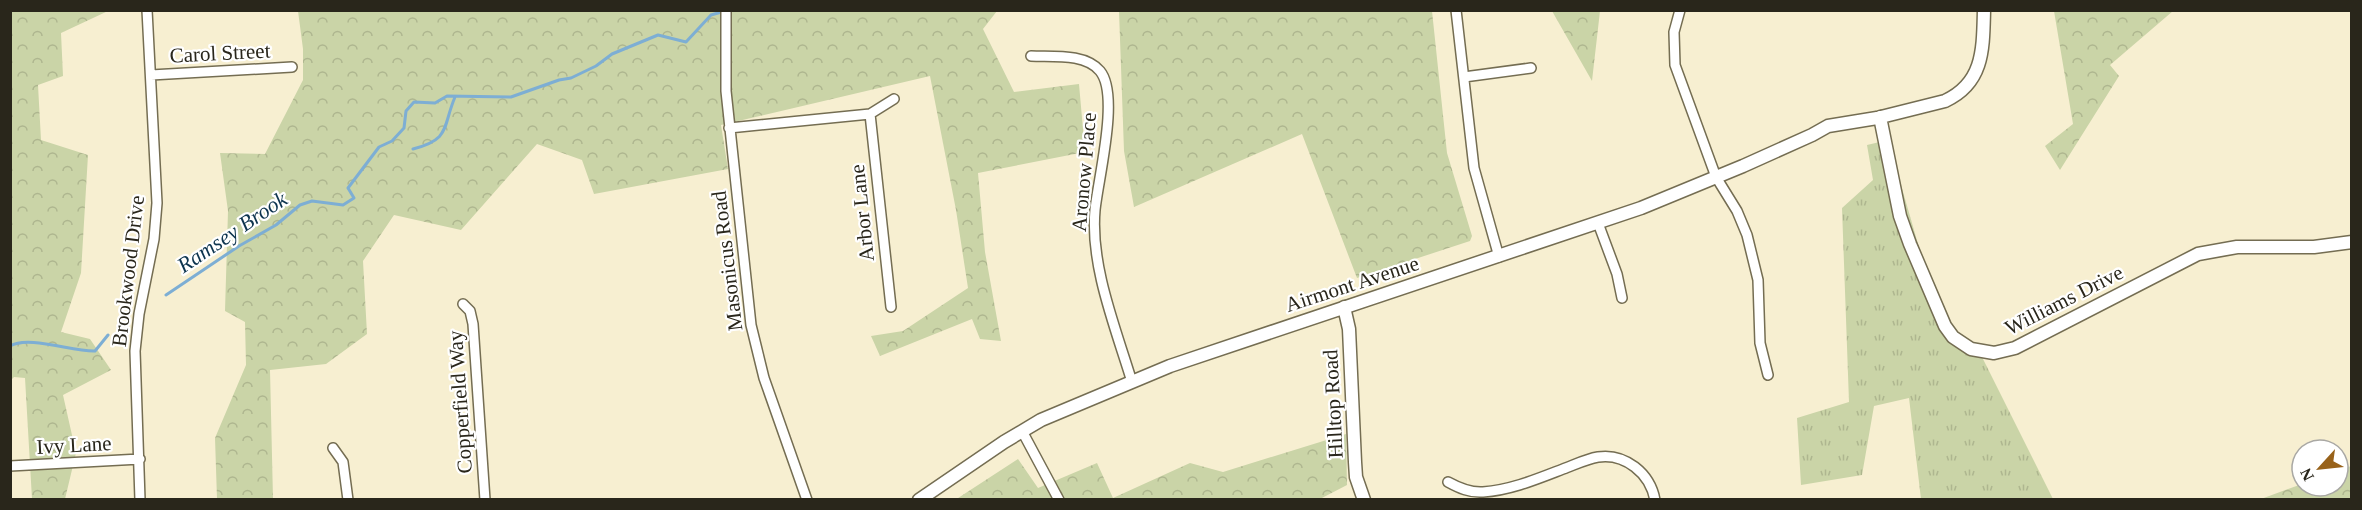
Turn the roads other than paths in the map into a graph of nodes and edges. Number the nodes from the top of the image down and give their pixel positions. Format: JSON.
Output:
{"nodes":[{"id":1,"x":147,"y":10,"type":"edge"},
{"id":2,"x":1456,"y":10,"type":"edge"},
{"id":3,"x":1680,"y":10,"type":"edge"},
{"id":4,"x":1984,"y":10,"type":"edge"},
{"id":5,"x":725,"y":13,"type":"edge"},
{"id":6,"x":1031,"y":56,"type":"dead end"},
{"id":7,"x":292,"y":67,"type":"dead end"},
{"id":8,"x":1531,"y":68,"type":"dead end"},
{"id":9,"x":151,"y":75,"type":"junction"},
{"id":10,"x":1464,"y":77,"type":"junction"},
{"id":11,"x":894,"y":99,"type":"dead end"},
{"id":12,"x":870,"y":114,"type":"junction"},
{"id":13,"x":1880,"y":117,"type":"junction"},
{"id":14,"x":729,"y":128,"type":"junction"},
{"id":15,"x":1716,"y":177,"type":"junction"},
{"id":16,"x":1598,"y":223,"type":"junction"},
{"id":17,"x":2352,"y":242,"type":"edge"},
{"id":18,"x":1499,"y":257,"type":"junction"},
{"id":19,"x":1622,"y":298,"type":"dead end"},
{"id":20,"x":463,"y":304,"type":"dead end"},
{"id":21,"x":1344,"y":307,"type":"junction"},
{"id":22,"x":891,"y":308,"type":"dead end"},
{"id":23,"x":1768,"y":375,"type":"dead end"},
{"id":24,"x":1132,"y":382,"type":"junction"},
{"id":25,"x":1022,"y":431,"type":"junction"},
{"id":26,"x":333,"y":448,"type":"dead end"},
{"id":27,"x":140,"y":459,"type":"junction"},
{"id":28,"x":10,"y":466,"type":"edge"},
{"id":29,"x":1448,"y":482,"type":"dead end"},
{"id":30,"x":140,"y":500,"type":"edge"},
{"id":31,"x":348,"y":500,"type":"edge"},
{"id":32,"x":485,"y":500,"type":"edge"},
{"id":33,"x":807,"y":500,"type":"edge"},
{"id":34,"x":919,"y":500,"type":"edge"},
{"id":35,"x":1059,"y":500,"type":"edge"},
{"id":36,"x":1364,"y":500,"type":"edge"},
{"id":37,"x":1655,"y":500,"type":"edge"}],
"edges":[{"from":1,"to":9,"type":"street","name":"Brookwood Drive"},
{"from":2,"to":10,"type":"street"},
{"from":3,"to":15,"type":"street"},
{"from":4,"to":13,"type":"street","name":"Airmont Avenue"},
{"from":5,"to":14,"type":"street","name":"Masonicus Road"},
{"from":6,"to":24,"type":"street","name":"Aronow Place"},
{"from":7,"to":9,"type":"street","name":"Carol Street"},
{"from":8,"to":10,"type":"street"},
{"from":9,"to":27,"type":"street","name":"Brookwood Drive"},
{"from":10,"to":18,"type":"street"},
{"from":11,"to":12,"type":"street"},
{"from":12,"to":14,"type":"street"},
{"from":12,"to":22,"type":"street","name":"Arbor Lane"},
{"from":13,"to":15,"type":"street","name":"Airmont Avenue"},
{"from":13,"to":17,"type":"street","name":"Williams Drive"},
{"from":14,"to":33,"type":"street","name":"Masonicus Road"},
{"from":15,"to":16,"type":"street","name":"Airmont Avenue"},
{"from":15,"to":23,"type":"street"},
{"from":16,"to":18,"type":"street","name":"Airmont Avenue"},
{"from":16,"to":19,"type":"street"},
{"from":18,"to":21,"type":"street","name":"Airmont Avenue"},
{"from":20,"to":32,"type":"street","name":"Copperfield Way"},
{"from":21,"to":24,"type":"street","name":"Airmont Avenue"},
{"from":21,"to":36,"type":"street","name":"Hilltop Road"},
{"from":24,"to":25,"type":"street","name":"Airmont Avenue"},
{"from":25,"to":34,"type":"street","name":"Airmont Avenue"},
{"from":25,"to":35,"type":"street"},
{"from":26,"to":31,"type":"street"},
{"from":27,"to":28,"type":"street","name":"Ivy Lane"},
{"from":27,"to":30,"type":"street","name":"Brookwood Drive"},
{"from":29,"to":37,"type":"street"}]}
